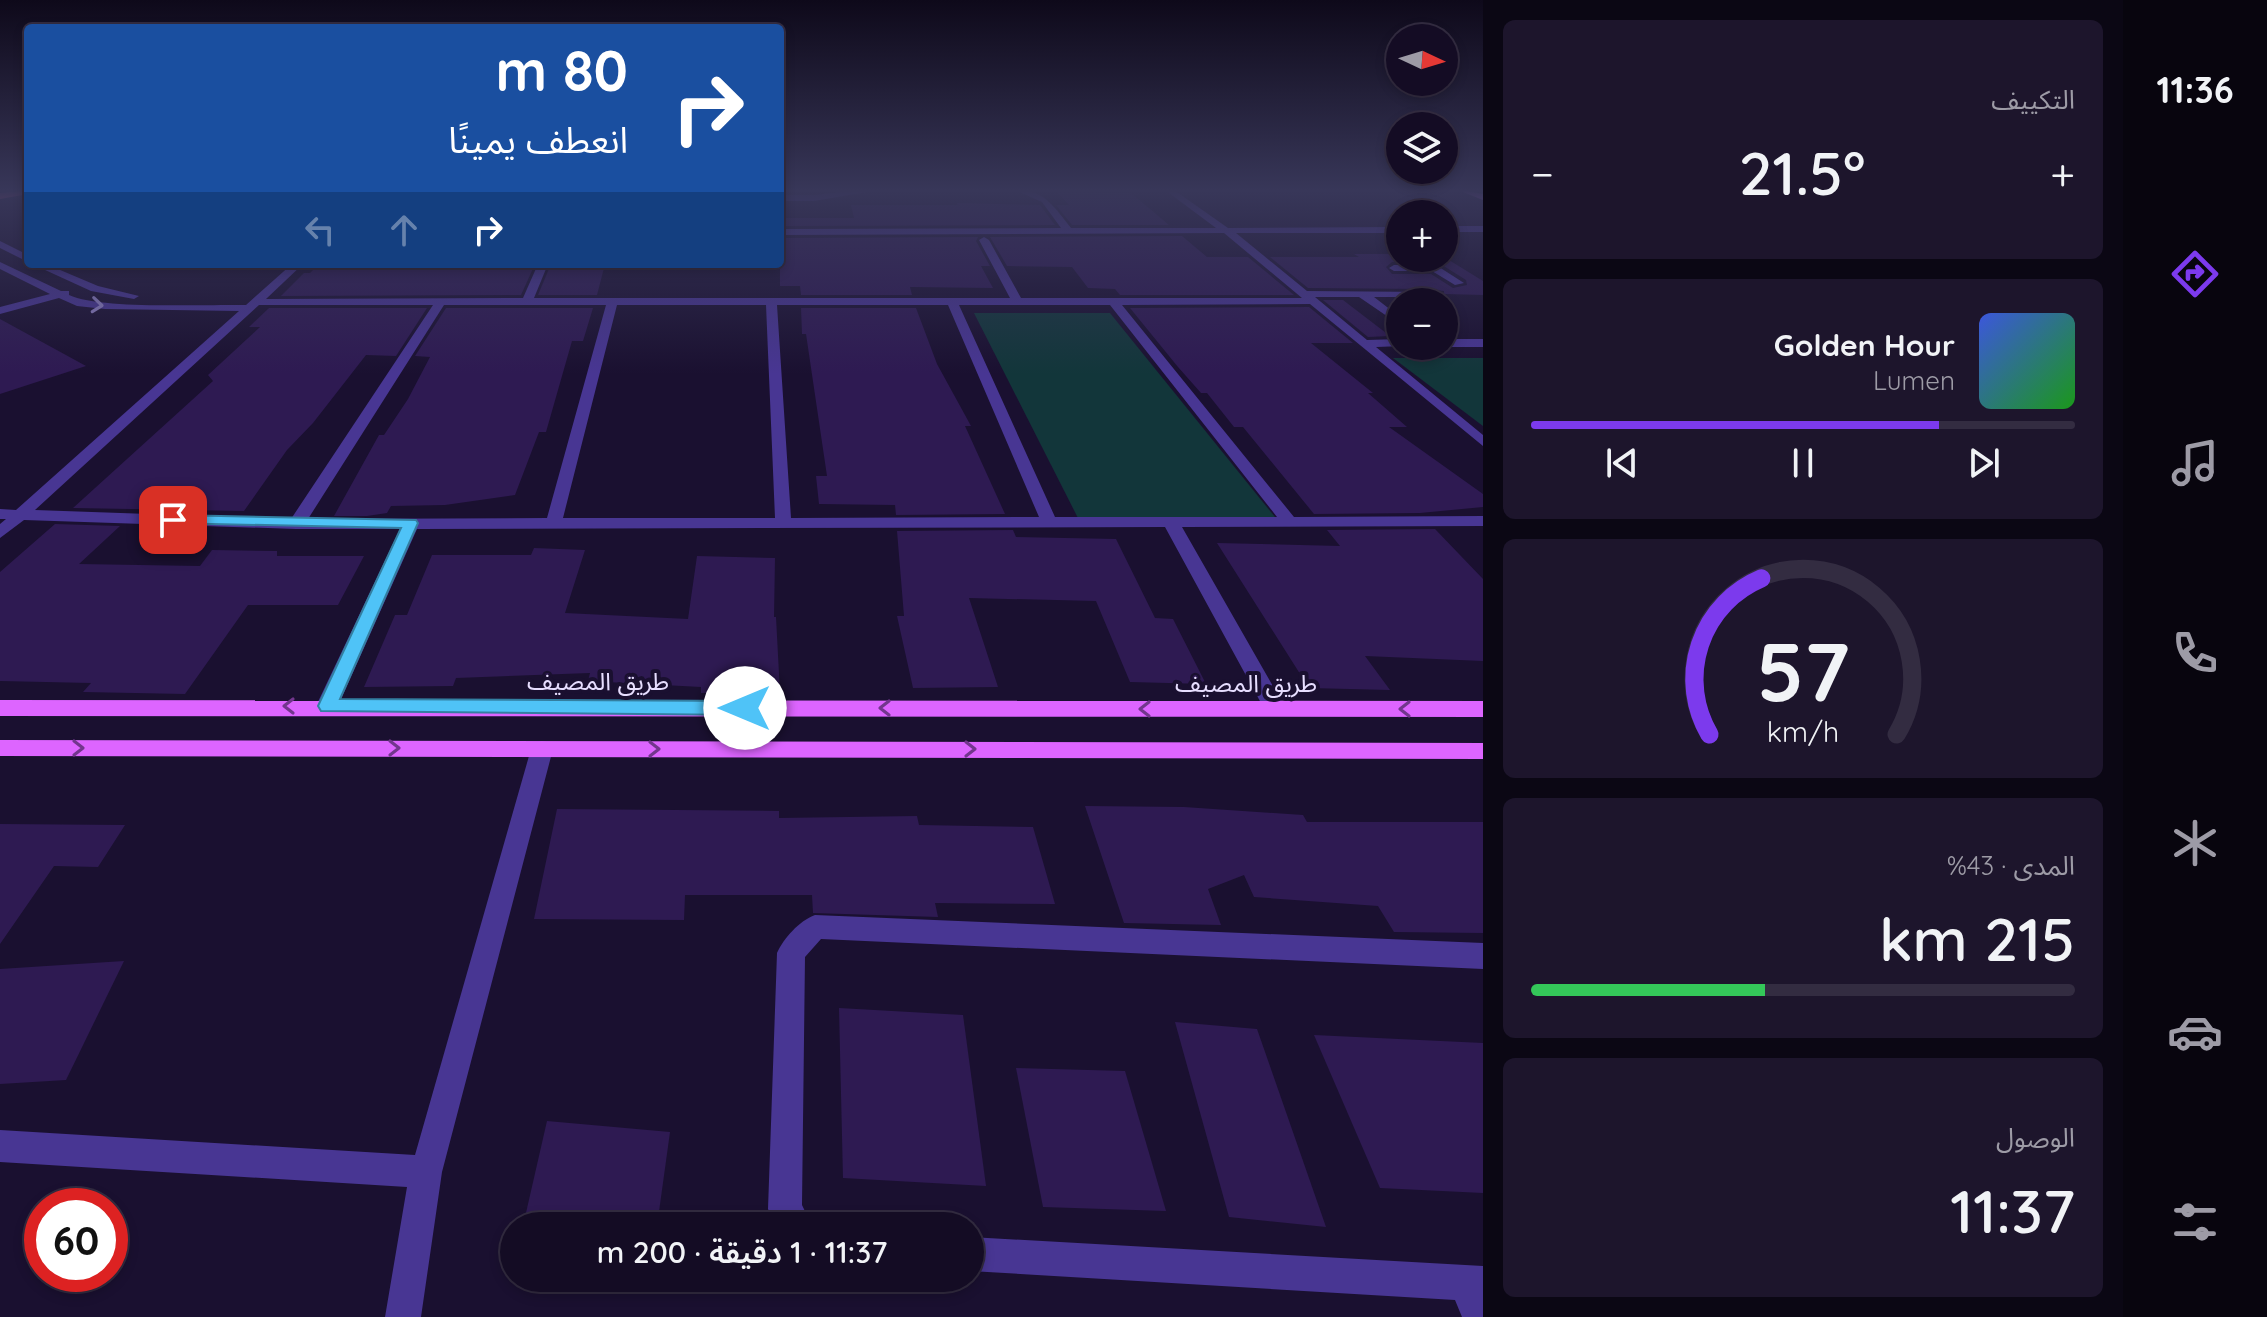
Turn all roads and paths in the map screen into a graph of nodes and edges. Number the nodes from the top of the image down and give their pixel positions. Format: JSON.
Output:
{"nodes":[{"id":1,"x":990,"y":251,"type":"edge"},
{"id":2,"x":1252,"y":251,"type":"edge"},
{"id":3,"x":0,"y":265,"type":"edge"},
{"id":4,"x":46,"y":268,"type":"edge"},
{"id":5,"x":294,"y":268,"type":"edge"},
{"id":6,"x":541,"y":268,"type":"edge"},
{"id":7,"x":1441,"y":272,"type":"edge"},
{"id":8,"x":1459,"y":283,"type":"dead end"},
{"id":9,"x":88,"y":287,"type":"junction"},
{"id":10,"x":1362,"y":294,"type":"junction"},
{"id":11,"x":1386,"y":294,"type":"edge"},
{"id":12,"x":59,"y":295,"type":"junction"},
{"id":13,"x":1306,"y":297,"type":"junction"},
{"id":14,"x":1113,"y":301,"type":"junction"},
{"id":15,"x":257,"y":302,"type":"junction"},
{"id":16,"x":612,"y":302,"type":"junction"},
{"id":17,"x":771,"y":302,"type":"junction"},
{"id":18,"x":952,"y":302,"type":"junction"},
{"id":19,"x":1018,"y":302,"type":"junction"},
{"id":20,"x":440,"y":303,"type":"junction"},
{"id":21,"x":527,"y":303,"type":"junction"},
{"id":22,"x":0,"y":311,"type":"edge"},
{"id":23,"x":1386,"y":312,"type":"edge"},
{"id":24,"x":1386,"y":343,"type":"edge"},
{"id":25,"x":1458,"y":343,"type":"edge"},
{"id":26,"x":1483,"y":343,"type":"edge"},
{"id":27,"x":1362,"y":344,"type":"junction"},
{"id":28,"x":1483,"y":442,"type":"edge"},
{"id":29,"x":0,"y":514,"type":"edge"},
{"id":30,"x":19,"y":515,"type":"junction"},
{"id":31,"x":1170,"y":521,"type":"junction"},
{"id":32,"x":1289,"y":521,"type":"junction"},
{"id":33,"x":1483,"y":521,"type":"edge"},
{"id":34,"x":783,"y":522,"type":"junction"},
{"id":35,"x":1049,"y":522,"type":"junction"},
{"id":36,"x":411,"y":523,"type":"junction"},
{"id":37,"x":554,"y":523,"type":"junction"},
{"id":38,"x":296,"y":524,"type":"junction"},
{"id":39,"x":0,"y":533,"type":"edge"},
{"id":40,"x":327,"y":706,"type":"junction"},
{"id":41,"x":0,"y":708,"type":"edge"},
{"id":42,"x":1275,"y":709,"type":"junction"},
{"id":43,"x":1483,"y":709,"type":"edge"},
{"id":44,"x":0,"y":748,"type":"edge"},
{"id":45,"x":542,"y":749,"type":"junction"},
{"id":46,"x":1483,"y":751,"type":"edge"},
{"id":47,"x":1483,"y":956,"type":"edge"},
{"id":48,"x":0,"y":1146,"type":"edge"},
{"id":49,"x":426,"y":1172,"type":"junction"},
{"id":50,"x":787,"y":1212,"type":"edge"},
{"id":51,"x":984,"y":1255,"type":"edge"},
{"id":52,"x":1474,"y":1284,"type":"edge"},
{"id":53,"x":403,"y":1317,"type":"edge"},
{"id":54,"x":1481,"y":1317,"type":"edge"}],
"edges":[{"from":1,"to":19,"type":"street"},
{"from":2,"to":13,"type":"street"},
{"from":3,"to":12,"type":"street"},
{"from":4,"to":9,"type":"street"},
{"from":5,"to":15,"type":"street"},
{"from":6,"to":21,"type":"street"},
{"from":7,"to":8,"type":"street"},
{"from":9,"to":12,"type":"street"},
{"from":9,"to":15,"type":"street"},
{"from":10,"to":11,"type":"street"},
{"from":10,"to":13,"type":"street"},
{"from":10,"to":23,"type":"street"},
{"from":12,"to":15,"type":"street","one_way":true},
{"from":12,"to":22,"type":"street"},
{"from":13,"to":14,"type":"street"},
{"from":13,"to":27,"type":"street"},
{"from":14,"to":19,"type":"street"},
{"from":14,"to":32,"type":"street"},
{"from":15,"to":20,"type":"street"},
{"from":15,"to":30,"type":"street"},
{"from":16,"to":17,"type":"street"},
{"from":16,"to":21,"type":"street"},
{"from":16,"to":37,"type":"street"},
{"from":17,"to":18,"type":"street"},
{"from":17,"to":34,"type":"street"},
{"from":18,"to":19,"type":"street"},
{"from":18,"to":35,"type":"street"},
{"from":20,"to":21,"type":"street"},
{"from":20,"to":38,"type":"street"},
{"from":24,"to":27,"type":"street"},
{"from":25,"to":26,"type":"street"},
{"from":27,"to":28,"type":"street"},
{"from":29,"to":30,"type":"street"},
{"from":30,"to":38,"type":"street"},
{"from":30,"to":39,"type":"street"},
{"from":31,"to":32,"type":"street"},
{"from":31,"to":35,"type":"street"},
{"from":31,"to":42,"type":"street"},
{"from":32,"to":33,"type":"street"},
{"from":34,"to":35,"type":"street"},
{"from":34,"to":37,"type":"street"},
{"from":36,"to":37,"type":"street"},
{"from":36,"to":38,"type":"street"},
{"from":36,"to":40,"type":"street"},
{"from":40,"to":41,"type":"main road","name":"طريق المصيف","one_way":true},
{"from":42,"to":40,"type":"main road","name":"طريق المصيف","one_way":true},
{"from":43,"to":42,"type":"main road","name":"طريق المصيف","one_way":true},
{"from":44,"to":45,"type":"main road","one_way":true},
{"from":45,"to":46,"type":"main road","one_way":true},
{"from":45,"to":49,"type":"street"},
{"from":47,"to":50,"type":"street"},
{"from":48,"to":49,"type":"street"},
{"from":49,"to":53,"type":"street"},
{"from":51,"to":52,"type":"street"},
{"from":52,"to":54,"type":"street"}]}
